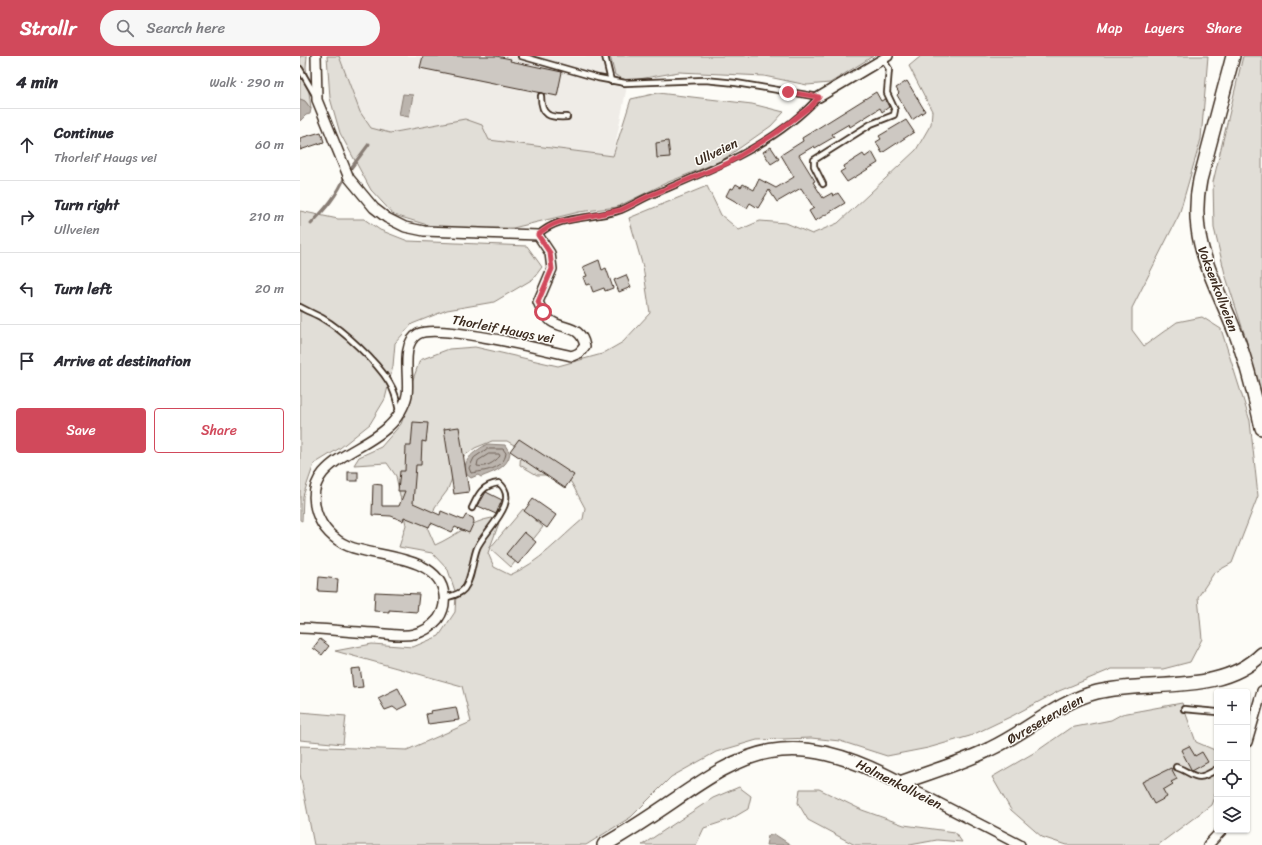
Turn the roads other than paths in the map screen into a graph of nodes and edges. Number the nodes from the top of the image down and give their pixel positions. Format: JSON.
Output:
{"nodes":[{"id":1,"x":316,"y":56,"type":"edge"},
{"id":2,"x":521,"y":56,"type":"edge"},
{"id":3,"x":605,"y":56,"type":"edge"},
{"id":4,"x":1233,"y":56,"type":"edge"},
{"id":5,"x":885,"y":58,"type":"edge"},
{"id":6,"x":300,"y":69,"type":"edge"},
{"id":7,"x":611,"y":81,"type":"junction"},
{"id":8,"x":541,"y":96,"type":"dead end"},
{"id":9,"x":819,"y":97,"type":"junction"},
{"id":10,"x":318,"y":100,"type":"junction"},
{"id":11,"x":567,"y":117,"type":"dead end"},
{"id":12,"x":823,"y":184,"type":"dead end"},
{"id":13,"x":538,"y":235,"type":"junction"},
{"id":14,"x":300,"y":307,"type":"edge"},
{"id":15,"x":399,"y":413,"type":"junction"},
{"id":16,"x":1262,"y":428,"type":"edge"},
{"id":17,"x":472,"y":508,"type":"dead end"},
{"id":18,"x":444,"y":598,"type":"junction"},
{"id":19,"x":300,"y":628,"type":"edge"},
{"id":20,"x":1262,"y":654,"type":"edge"},
{"id":21,"x":1262,"y":691,"type":"edge"},
{"id":22,"x":1184,"y":709,"type":"dead end"},
{"id":23,"x":1214,"y":712,"type":"edge"},
{"id":24,"x":1251,"y":716,"type":"edge"},
{"id":25,"x":1176,"y":767,"type":"dead end"},
{"id":26,"x":1214,"y":771,"type":"edge"},
{"id":27,"x":900,"y":783,"type":"junction"},
{"id":28,"x":1220,"y":833,"type":"edge"},
{"id":29,"x":1212,"y":843,"type":"edge"},
{"id":30,"x":604,"y":845,"type":"edge"},
{"id":31,"x":1020,"y":845,"type":"edge"}],
"edges":[{"from":1,"to":10,"type":"street"},
{"from":2,"to":7,"type":"lane"},
{"from":3,"to":7,"type":"lane"},
{"from":4,"to":16,"type":"main road","name":"Voksenkollveien"},
{"from":5,"to":9,"type":"street","name":"Ullveien"},
{"from":5,"to":12,"type":"lane"},
{"from":6,"to":10,"type":"lane"},
{"from":7,"to":9,"type":"lane"},
{"from":8,"to":11,"type":"lane"},
{"from":9,"to":13,"type":"lane","name":"Ullveien"},
{"from":10,"to":13,"type":"street"},
{"from":13,"to":15,"type":"street","name":"Thorleif Haugs vei"},
{"from":14,"to":15,"type":"lane"},
{"from":15,"to":18,"type":"street","name":"Thorleif Haugs vei"},
{"from":17,"to":18,"type":"lane"},
{"from":18,"to":19,"type":"street"},
{"from":20,"to":27,"type":"main road","name":"Øvreseterveien"},
{"from":21,"to":24,"type":"street"},
{"from":22,"to":23,"type":"lane"},
{"from":25,"to":26,"type":"lane"},
{"from":27,"to":30,"type":"main road","name":"Holmenkollveien"},
{"from":27,"to":31,"type":"street","name":"Holmenkollveien"},
{"from":28,"to":29,"type":"street"}]}
